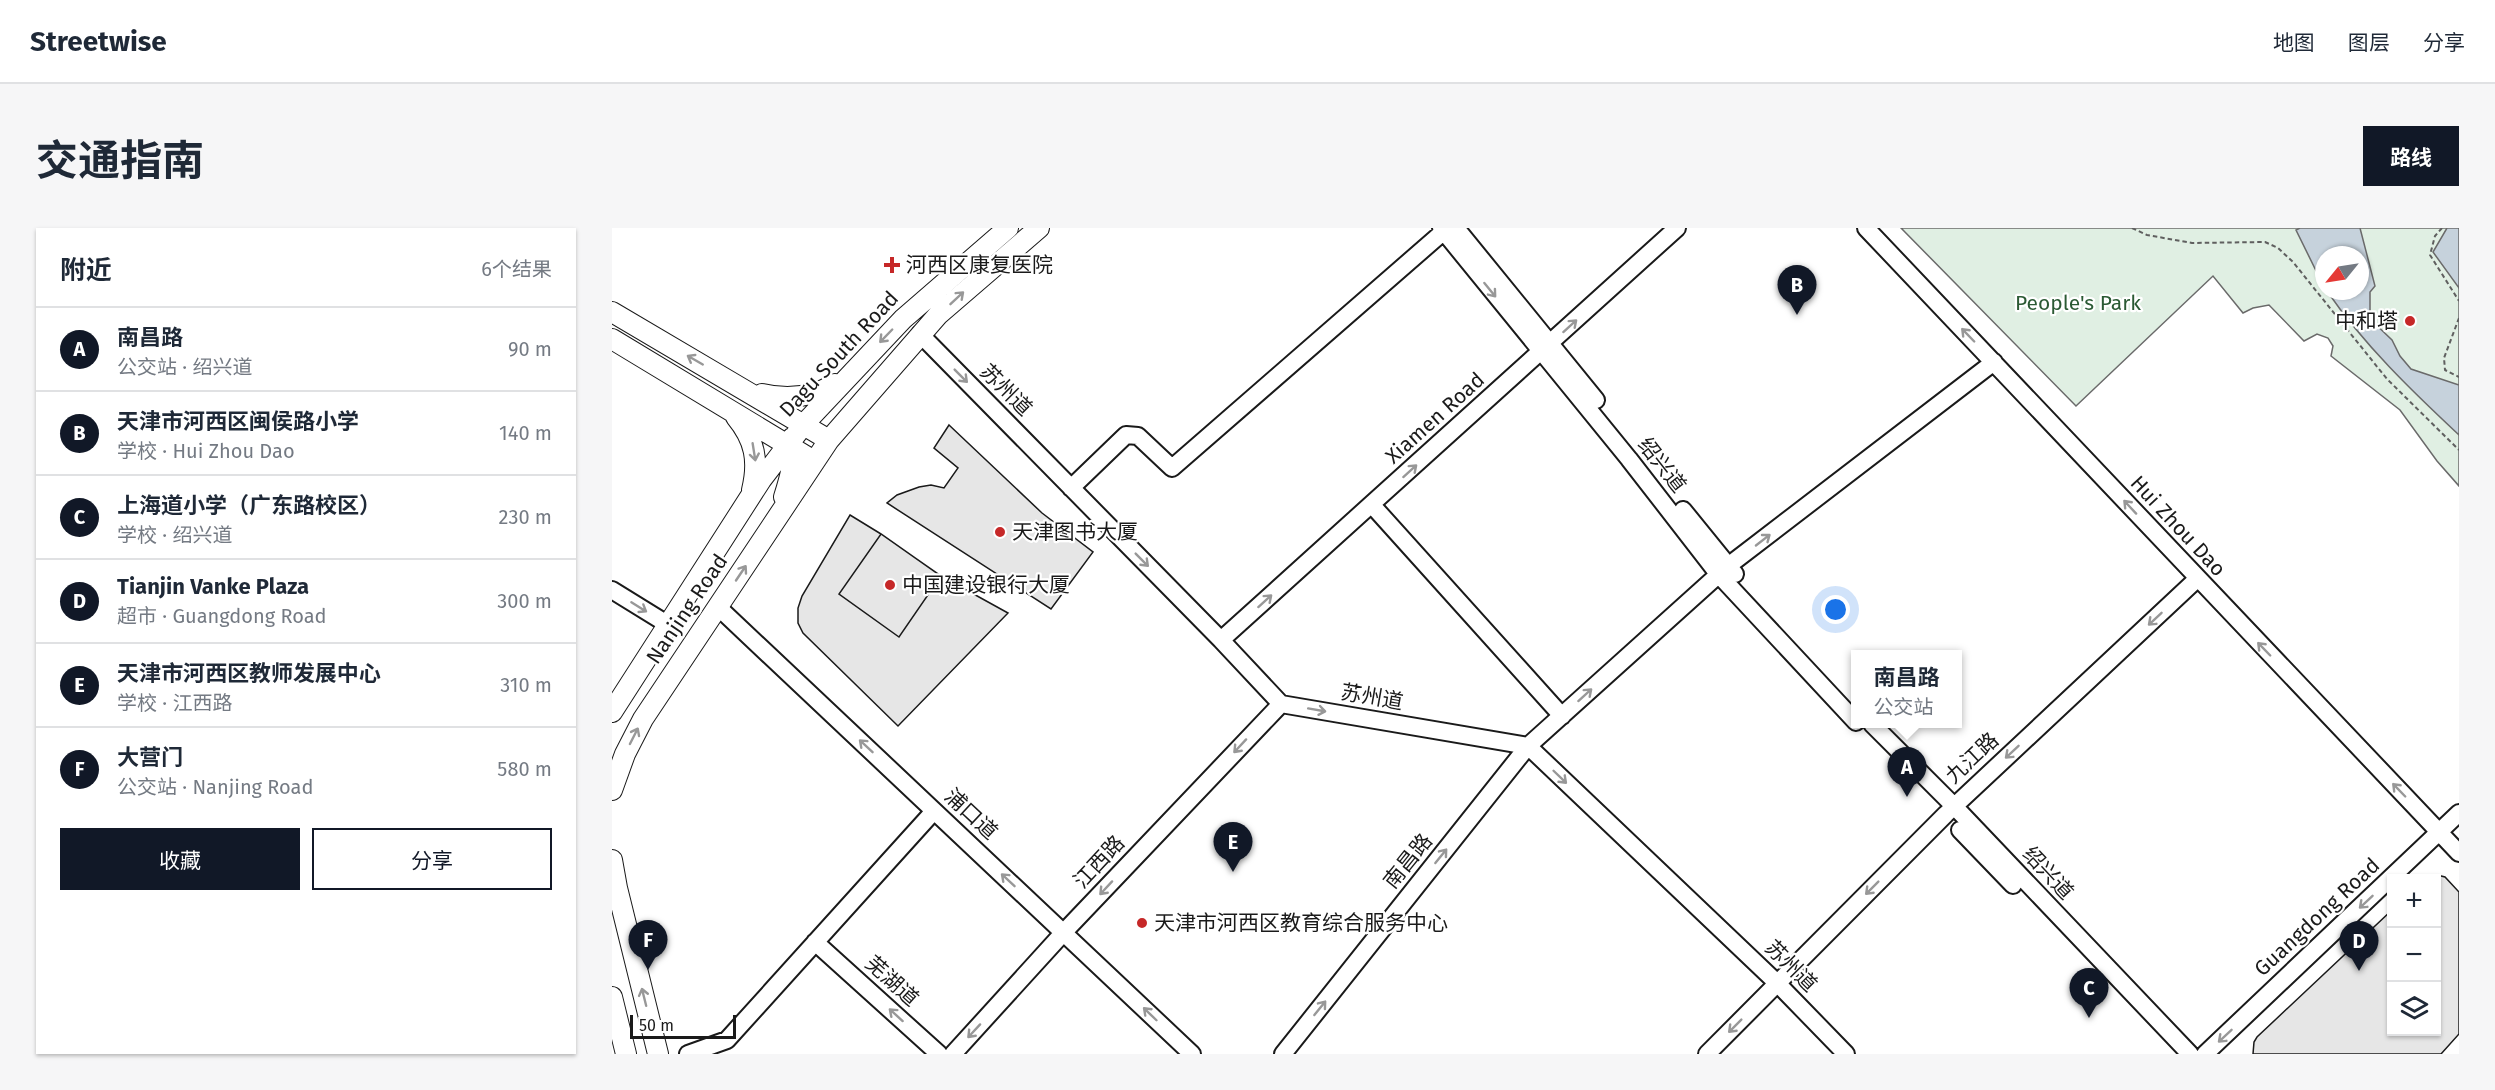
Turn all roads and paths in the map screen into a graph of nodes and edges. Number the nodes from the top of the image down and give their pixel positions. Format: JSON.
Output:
{"nodes":[{"id":1,"x":1008,"y":228,"type":"edge"},
{"id":2,"x":1039,"y":228,"type":"edge"},
{"id":3,"x":1677,"y":228,"type":"edge"},
{"id":4,"x":1866,"y":228,"type":"edge"},
{"id":5,"x":2132,"y":228,"type":"edge"},
{"id":6,"x":2442,"y":228,"type":"edge"},
{"id":7,"x":1447,"y":229,"type":"edge"},
{"id":8,"x":2459,"y":301,"type":"edge"},
{"id":9,"x":612,"y":312,"type":"edge"},
{"id":10,"x":2459,"y":318,"type":"edge"},
{"id":11,"x":920,"y":334,"type":"junction"},
{"id":12,"x":612,"y":339,"type":"edge"},
{"id":13,"x":1546,"y":348,"type":"junction"},
{"id":14,"x":1994,"y":362,"type":"junction"},
{"id":15,"x":2459,"y":377,"type":"edge"},
{"id":16,"x":844,"y":379,"type":"junction"},
{"id":17,"x":745,"y":389,"type":"junction"},
{"id":18,"x":860,"y":402,"type":"junction"},
{"id":19,"x":729,"y":408,"type":"junction"},
{"id":20,"x":796,"y":434,"type":"junction"},
{"id":21,"x":829,"y":440,"type":"junction"},
{"id":22,"x":2459,"y":450,"type":"edge"},
{"id":23,"x":814,"y":461,"type":"junction"},
{"id":24,"x":1071,"y":488,"type":"junction"},
{"id":25,"x":747,"y":503,"type":"junction"},
{"id":26,"x":1372,"y":505,"type":"junction"},
{"id":27,"x":775,"y":522,"type":"junction"},
{"id":28,"x":1724,"y":570,"type":"junction"},
{"id":29,"x":2198,"y":579,"type":"junction"},
{"id":30,"x":612,"y":590,"type":"edge"},
{"id":31,"x":718,"y":607,"type":"junction"},
{"id":32,"x":667,"y":624,"type":"junction"},
{"id":33,"x":1221,"y":640,"type":"junction"},
{"id":34,"x":1851,"y":703,"type":"edge"},
{"id":35,"x":1281,"y":704,"type":"junction"},
{"id":36,"x":612,"y":712,"type":"edge"},
{"id":37,"x":1562,"y":716,"type":"junction"},
{"id":38,"x":1851,"y":716,"type":"edge"},
{"id":39,"x":1862,"y":728,"type":"edge"},
{"id":40,"x":1876,"y":728,"type":"edge"},
{"id":41,"x":1528,"y":747,"type":"junction"},
{"id":42,"x":612,"y":790,"type":"edge"},
{"id":43,"x":1950,"y":810,"type":"junction"},
{"id":44,"x":934,"y":811,"type":"junction"},
{"id":45,"x":2459,"y":813,"type":"edge"},
{"id":46,"x":2439,"y":832,"type":"junction"},
{"id":47,"x":2459,"y":853,"type":"edge"},
{"id":48,"x":612,"y":860,"type":"edge"},
{"id":49,"x":1064,"y":932,"type":"junction"},
{"id":50,"x":815,"y":942,"type":"junction"},
{"id":51,"x":1777,"y":983,"type":"junction"},
{"id":52,"x":612,"y":997,"type":"edge"},
{"id":53,"x":626,"y":1054,"type":"edge"},
{"id":54,"x":658,"y":1054,"type":"edge"},
{"id":55,"x":688,"y":1054,"type":"edge"},
{"id":56,"x":939,"y":1054,"type":"edge"},
{"id":57,"x":953,"y":1054,"type":"edge"},
{"id":58,"x":1192,"y":1054,"type":"edge"},
{"id":59,"x":1283,"y":1054,"type":"edge"},
{"id":60,"x":1707,"y":1054,"type":"edge"},
{"id":61,"x":1846,"y":1054,"type":"edge"},
{"id":62,"x":2174,"y":1054,"type":"edge"},
{"id":63,"x":2190,"y":1054,"type":"edge"},
{"id":64,"x":2205,"y":1054,"type":"edge"}],
"edges":[{"from":1,"to":16,"type":"main road","name":"Dagu South Road","one_way":true},
{"from":11,"to":2,"type":"main road","one_way":true},
{"from":13,"to":3,"type":"street","name":"Xiamen Road","one_way":true},
{"from":14,"to":4,"type":"street","name":"Hui Zhou Dao","one_way":true},
{"from":5,"to":22,"type":"path"},
{"from":6,"to":8,"type":"path"},
{"from":7,"to":13,"type":"street","name":"绍兴道"},
{"from":7,"to":24,"type":"street"},
{"from":17,"to":9,"type":"main road","one_way":true},
{"from":10,"to":15,"type":"path"},
{"from":11,"to":18,"type":"main road"},
{"from":11,"to":24,"type":"street","name":"苏州道","one_way":true},
{"from":12,"to":19,"type":"main road"},
{"from":26,"to":13,"type":"street","name":"Xiamen Road","one_way":true},
{"from":13,"to":28,"type":"street","name":"绍兴道"},
{"from":28,"to":14,"type":"street","name":"南昌路","one_way":true},
{"from":29,"to":14,"type":"street","name":"Hui Zhou Dao","one_way":true},
{"from":16,"to":17,"type":"main road"},
{"from":16,"to":20,"type":"main road","name":"Dagu South Road"},
{"from":17,"to":20,"type":"main road"},
{"from":18,"to":20,"type":"main road"},
{"from":18,"to":21,"type":"main road"},
{"from":19,"to":20,"type":"main road"},
{"from":19,"to":25,"type":"main road","one_way":true},
{"from":20,"to":21,"type":"main road"},
{"from":20,"to":23,"type":"main road"},
{"from":20,"to":25,"type":"main road","name":"Nanjing Road"},
{"from":20,"to":27,"type":"main road"},
{"from":21,"to":23,"type":"main road","name":"Nanjing Road"},
{"from":23,"to":27,"type":"main road","name":"Nanjing Road"},
{"from":24,"to":33,"type":"street","name":"苏州道","one_way":true},
{"from":25,"to":32,"type":"main road","name":"Nanjing Road"},
{"from":33,"to":26,"type":"street","name":"Xiamen Road","one_way":true},
{"from":26,"to":37,"type":"street"},
{"from":31,"to":27,"type":"main road","name":"Nanjing Road","one_way":true},
{"from":28,"to":34,"type":"street","name":"绍兴道"},
{"from":37,"to":28,"type":"street","name":"南昌路","one_way":true},
{"from":28,"to":38,"type":"street","name":"绍兴道"},
{"from":29,"to":43,"type":"street","name":"九江路","one_way":true},
{"from":46,"to":29,"type":"street","name":"Hui Zhou Dao","one_way":true},
{"from":30,"to":32,"type":"street","one_way":true},
{"from":42,"to":31,"type":"main road","name":"Nanjing Road","one_way":true},
{"from":44,"to":31,"type":"street","name":"浦口道","one_way":true},
{"from":32,"to":36,"type":"main road","name":"Nanjing Road"},
{"from":33,"to":35,"type":"street","name":"苏州道"},
{"from":35,"to":41,"type":"street","name":"苏州道","one_way":true},
{"from":35,"to":49,"type":"street","name":"江西路","one_way":true},
{"from":37,"to":41,"type":"street","name":"南昌路"},
{"from":39,"to":43,"type":"street","name":"绍兴道"},
{"from":40,"to":43,"type":"street","name":"绍兴道"},
{"from":41,"to":51,"type":"street","name":"苏州道","one_way":true},
{"from":59,"to":41,"type":"street","name":"南昌路","one_way":true},
{"from":43,"to":51,"type":"street","name":"九江路","one_way":true},
{"from":43,"to":62,"type":"street","name":"绍兴道"},
{"from":43,"to":63,"type":"street","name":"绍兴道"},
{"from":49,"to":44,"type":"street","name":"浦口道","one_way":true},
{"from":44,"to":50,"type":"street"},
{"from":45,"to":46,"type":"street","name":"Guangdong Road"},
{"from":46,"to":47,"type":"street","name":"Hui Zhou Dao"},
{"from":46,"to":64,"type":"street","name":"Guangdong Road","one_way":true},
{"from":54,"to":48,"type":"main road","one_way":true},
{"from":49,"to":57,"type":"street","name":"江西路","one_way":true},
{"from":58,"to":49,"type":"street","name":"浦口道","one_way":true},
{"from":50,"to":55,"type":"street"},
{"from":56,"to":50,"type":"street","name":"芜湖道","one_way":true},
{"from":51,"to":60,"type":"street","name":"九江路","one_way":true},
{"from":51,"to":61,"type":"street","name":"苏州道"},
{"from":52,"to":53,"type":"main road"}]}
